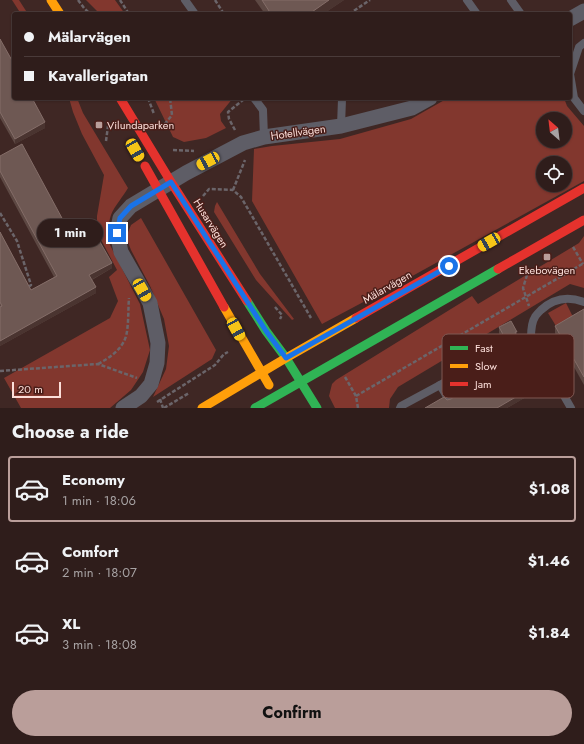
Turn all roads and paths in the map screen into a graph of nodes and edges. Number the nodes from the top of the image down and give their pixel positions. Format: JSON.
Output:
{"nodes":[{"id":1,"x":51,"y":0,"type":"edge"},
{"id":2,"x":78,"y":0,"type":"edge"},
{"id":3,"x":120,"y":0,"type":"edge"},
{"id":4,"x":186,"y":0,"type":"edge"},
{"id":5,"x":215,"y":0,"type":"edge"},
{"id":6,"x":370,"y":0,"type":"edge"},
{"id":7,"x":467,"y":0,"type":"edge"},
{"id":8,"x":511,"y":0,"type":"edge"},
{"id":9,"x":584,"y":11,"type":"edge"},
{"id":10,"x":59,"y":12,"type":"edge"},
{"id":11,"x":88,"y":12,"type":"edge"},
{"id":12,"x":128,"y":12,"type":"edge"},
{"id":13,"x":194,"y":12,"type":"edge"},
{"id":14,"x":223,"y":12,"type":"edge"},
{"id":15,"x":352,"y":12,"type":"edge"},
{"id":16,"x":476,"y":12,"type":"edge"},
{"id":17,"x":520,"y":12,"type":"edge"},
{"id":18,"x":572,"y":18,"type":"edge"},
{"id":19,"x":584,"y":43,"type":"edge"},
{"id":20,"x":572,"y":68,"type":"edge"},
{"id":21,"x":572,"y":86,"type":"edge"},
{"id":22,"x":121,"y":100,"type":"edge"},
{"id":23,"x":170,"y":100,"type":"edge"},
{"id":24,"x":243,"y":100,"type":"edge"},
{"id":25,"x":256,"y":100,"type":"edge"},
{"id":26,"x":342,"y":100,"type":"edge"},
{"id":27,"x":426,"y":100,"type":"edge"},
{"id":28,"x":584,"y":111,"type":"edge"},
{"id":29,"x":108,"y":126,"type":"dead end"},
{"id":30,"x":341,"y":126,"type":"junction"},
{"id":31,"x":160,"y":130,"type":"dead end"},
{"id":32,"x":229,"y":134,"type":"dead end"},
{"id":33,"x":264,"y":137,"type":"junction"},
{"id":34,"x":106,"y":141,"type":"dead end"},
{"id":35,"x":243,"y":143,"type":"junction"},
{"id":36,"x":173,"y":150,"type":"dead end"},
{"id":37,"x":198,"y":151,"type":"dead end"},
{"id":38,"x":139,"y":157,"type":"dead end"},
{"id":39,"x":171,"y":182,"type":"junction"},
{"id":40,"x":584,"y":188,"type":"edge"},
{"id":41,"x":158,"y":190,"type":"junction"},
{"id":42,"x":0,"y":213,"type":"edge"},
{"id":43,"x":584,"y":220,"type":"edge"},
{"id":44,"x":571,"y":243,"type":"dead end"},
{"id":45,"x":584,"y":264,"type":"edge"},
{"id":46,"x":527,"y":274,"type":"dead end"},
{"id":47,"x":25,"y":289,"type":"edge"},
{"id":48,"x":526,"y":297,"type":"junction"},
{"id":49,"x":584,"y":302,"type":"edge"},
{"id":50,"x":311,"y":318,"type":"dead end"},
{"id":51,"x":462,"y":334,"type":"edge"},
{"id":52,"x":531,"y":334,"type":"edge"},
{"id":53,"x":442,"y":346,"type":"edge"},
{"id":54,"x":286,"y":358,"type":"junction"},
{"id":55,"x":0,"y":371,"type":"edge"},
{"id":56,"x":261,"y":373,"type":"junction"},
{"id":57,"x":345,"y":377,"type":"dead end"},
{"id":58,"x":301,"y":381,"type":"junction"},
{"id":59,"x":151,"y":384,"type":"junction"},
{"id":60,"x":440,"y":385,"type":"joint"},
{"id":61,"x":442,"y":388,"type":"edge"},
{"id":62,"x":356,"y":396,"type":"junction"},
{"id":63,"x":564,"y":398,"type":"edge"},
{"id":64,"x":278,"y":399,"type":"junction"},
{"id":65,"x":123,"y":408,"type":"edge"},
{"id":66,"x":202,"y":408,"type":"edge"},
{"id":67,"x":255,"y":408,"type":"edge"},
{"id":68,"x":317,"y":408,"type":"edge"},
{"id":69,"x":358,"y":408,"type":"edge"},
{"id":70,"x":400,"y":408,"type":"edge"},
{"id":71,"x":570,"y":408,"type":"edge"}],
"edges":[{"from":1,"to":10,"type":"main road"},
{"from":2,"to":11,"type":"path"},
{"from":3,"to":12,"type":"path"},
{"from":4,"to":13,"type":"lane"},
{"from":5,"to":14,"type":"path"},
{"from":6,"to":15,"type":"path"},
{"from":7,"to":16,"type":"lane"},
{"from":8,"to":17,"type":"lane"},
{"from":9,"to":18,"type":"street"},
{"from":19,"to":20,"type":"lane"},
{"from":21,"to":28,"type":"lane"},
{"from":22,"to":39,"type":"main road","name":"Husarvägen"},
{"from":23,"to":31,"type":"path"},
{"from":24,"to":32,"type":"path"},
{"from":25,"to":33,"type":"lane"},
{"from":26,"to":30,"type":"lane"},
{"from":27,"to":30,"type":"street","name":"Hotellvägen"},
{"from":29,"to":34,"type":"path"},
{"from":30,"to":33,"type":"street","name":"Hotellvägen"},
{"from":33,"to":35,"type":"street","name":"Hotellvägen"},
{"from":35,"to":39,"type":"street","name":"Hotellvägen"},
{"from":35,"to":50,"type":"path"},
{"from":36,"to":37,"type":"path"},
{"from":38,"to":41,"type":"main road"},
{"from":39,"to":41,"type":"street","name":"Hotellvägen"},
{"from":39,"to":54,"type":"main road","name":"Husarvägen"},
{"from":40,"to":54,"type":"main road","name":"Mälarvägen"},
{"from":41,"to":56,"type":"main road"},
{"from":41,"to":59,"type":"street","name":"Hotellvägen"},
{"from":42,"to":47,"type":"path"},
{"from":43,"to":58,"type":"main road"},
{"from":44,"to":45,"type":"path"},
{"from":45,"to":48,"type":"path"},
{"from":46,"to":48,"type":"path"},
{"from":48,"to":51,"type":"path"},
{"from":49,"to":52,"type":"lane"},
{"from":53,"to":62,"type":"path"},
{"from":54,"to":56,"type":"main road","name":"Mälarvägen"},
{"from":54,"to":58,"type":"main road","name":"Husarvägen"},
{"from":55,"to":59,"type":"path"},
{"from":56,"to":64,"type":"main road"},
{"from":56,"to":66,"type":"main road","name":"Mälarvägen"},
{"from":57,"to":62,"type":"path"},
{"from":58,"to":64,"type":"main road"},
{"from":58,"to":68,"type":"main road"},
{"from":59,"to":65,"type":"street"},
{"from":60,"to":61,"type":"lane"},
{"from":60,"to":70,"type":"lane"},
{"from":62,"to":69,"type":"path"},
{"from":63,"to":71,"type":"lane"},
{"from":64,"to":67,"type":"main road"}]}
